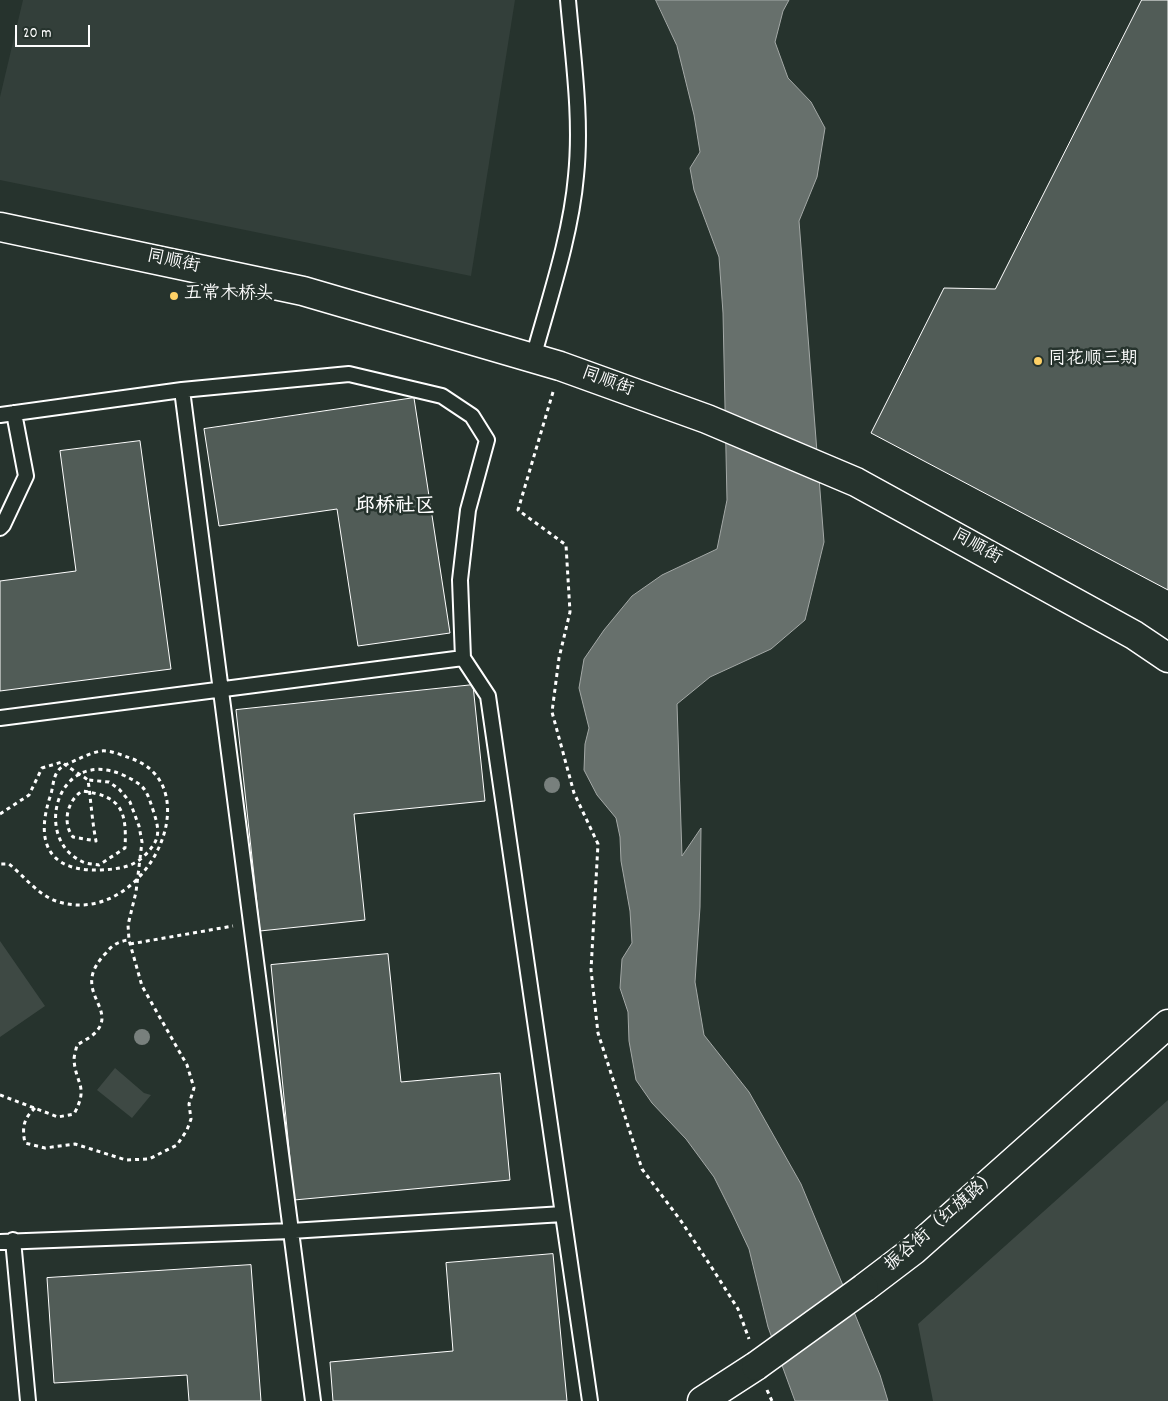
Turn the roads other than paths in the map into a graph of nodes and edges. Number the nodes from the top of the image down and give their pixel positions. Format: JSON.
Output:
{"nodes":[{"id":1,"x":568,"y":0,"type":"edge"},
{"id":2,"x":0,"y":227,"type":"edge"},
{"id":3,"x":533,"y":358,"type":"junction"},
{"id":4,"x":182,"y":390,"type":"junction"},
{"id":5,"x":14,"y":413,"type":"junction"},
{"id":6,"x":0,"y":415,"type":"edge"},
{"id":7,"x":0,"y":528,"type":"edge"},
{"id":8,"x":463,"y":658,"type":"junction"},
{"id":9,"x":1168,"y":658,"type":"edge"},
{"id":10,"x":221,"y":689,"type":"junction"},
{"id":11,"x":0,"y":718,"type":"edge"},
{"id":12,"x":1168,"y":1024,"type":"edge"},
{"id":13,"x":563,"y":1214,"type":"junction"},
{"id":14,"x":291,"y":1231,"type":"junction"},
{"id":15,"x":6,"y":1241,"type":"edge"},
{"id":16,"x":28,"y":1401,"type":"edge"},
{"id":17,"x":313,"y":1401,"type":"edge"},
{"id":18,"x":590,"y":1401,"type":"edge"},
{"id":19,"x":702,"y":1401,"type":"edge"}],
"edges":[{"from":1,"to":3,"type":"lane"},
{"from":2,"to":3,"type":"street","name":"同顺街"},
{"from":3,"to":9,"type":"street","name":"同顺街"},
{"from":4,"to":5,"type":"lane"},
{"from":4,"to":8,"type":"lane"},
{"from":4,"to":10,"type":"lane"},
{"from":5,"to":6,"type":"lane"},
{"from":5,"to":7,"type":"lane"},
{"from":8,"to":10,"type":"lane"},
{"from":8,"to":13,"type":"lane"},
{"from":10,"to":11,"type":"lane"},
{"from":10,"to":14,"type":"lane"},
{"from":12,"to":19,"type":"street","name":"振谷街（红旗路）","bridge":true},
{"from":13,"to":14,"type":"lane"},
{"from":13,"to":18,"type":"lane"},
{"from":14,"to":15,"type":"lane"},
{"from":14,"to":17,"type":"lane"},
{"from":15,"to":16,"type":"lane"}]}
